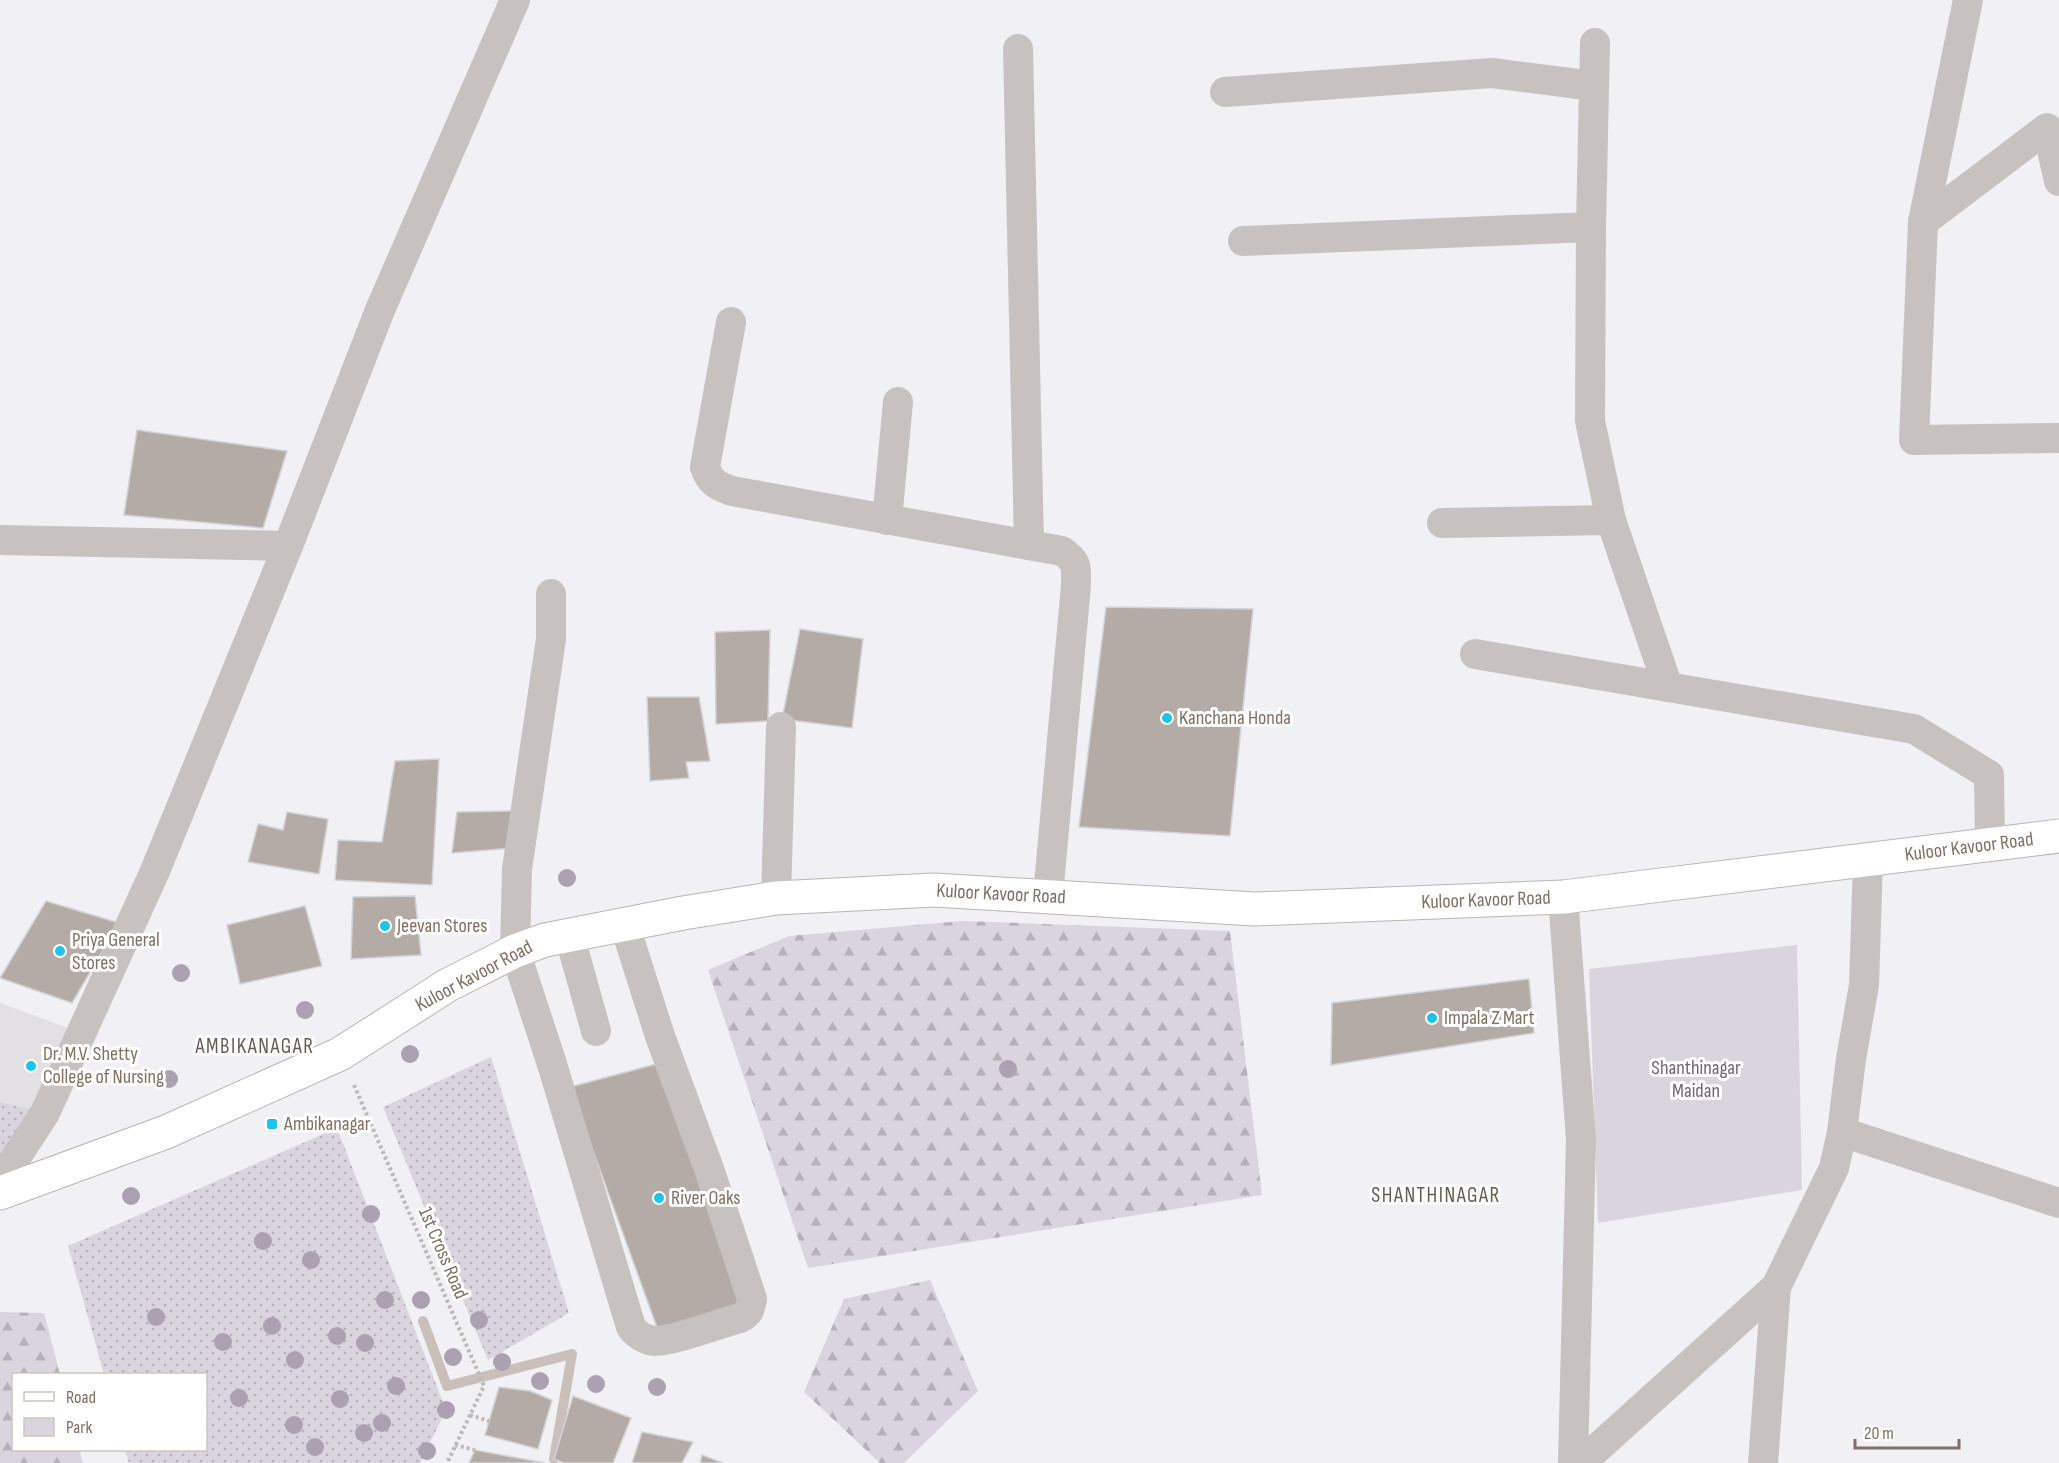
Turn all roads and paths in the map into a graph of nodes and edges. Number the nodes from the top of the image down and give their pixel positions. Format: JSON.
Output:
{"nodes":[{"id":1,"x":515,"y":0,"type":"edge"},
{"id":2,"x":1968,"y":0,"type":"edge"},
{"id":3,"x":1595,"y":43,"type":"dead end"},
{"id":4,"x":1018,"y":49,"type":"dead end"},
{"id":5,"x":1594,"y":86,"type":"junction"},
{"id":6,"x":1225,"y":92,"type":"dead end"},
{"id":7,"x":2059,"y":181,"type":"edge"},
{"id":8,"x":1923,"y":222,"type":"junction"},
{"id":9,"x":1591,"y":226,"type":"junction"},
{"id":10,"x":1243,"y":241,"type":"dead end"},
{"id":11,"x":731,"y":322,"type":"dead end"},
{"id":12,"x":898,"y":402,"type":"dead end"},
{"id":13,"x":2059,"y":438,"type":"edge"},
{"id":14,"x":887,"y":519,"type":"junction"},
{"id":15,"x":1611,"y":520,"type":"junction"},
{"id":16,"x":1442,"y":523,"type":"dead end"},
{"id":17,"x":0,"y":540,"type":"edge"},
{"id":18,"x":1029,"y":545,"type":"junction"},
{"id":19,"x":288,"y":546,"type":"junction"},
{"id":20,"x":551,"y":594,"type":"dead end"},
{"id":21,"x":1475,"y":654,"type":"dead end"},
{"id":22,"x":1668,"y":687,"type":"junction"},
{"id":23,"x":781,"y":727,"type":"dead end"},
{"id":24,"x":2059,"y":836,"type":"edge"},
{"id":25,"x":1990,"y":845,"type":"junction"},
{"id":26,"x":1868,"y":860,"type":"junction"},
{"id":27,"x":1048,"y":896,"type":"junction"},
{"id":28,"x":1563,"y":897,"type":"junction"},
{"id":29,"x":776,"y":898,"type":"junction"},
{"id":30,"x":624,"y":923,"type":"junction"},
{"id":31,"x":569,"y":934,"type":"junction"},
{"id":32,"x":515,"y":951,"type":"junction"},
{"id":33,"x":596,"y":1031,"type":"dead end"},
{"id":34,"x":340,"y":1054,"type":"junction"},
{"id":35,"x":1842,"y":1132,"type":"junction"},
{"id":36,"x":0,"y":1182,"type":"edge"},
{"id":37,"x":0,"y":1193,"type":"edge"},
{"id":38,"x":2059,"y":1203,"type":"edge"},
{"id":39,"x":1776,"y":1287,"type":"junction"},
{"id":40,"x":470,"y":1415,"type":"junction"},
{"id":41,"x":489,"y":1421,"type":"dead end"},
{"id":42,"x":455,"y":1445,"type":"junction"},
{"id":43,"x":475,"y":1450,"type":"dead end"},
{"id":44,"x":447,"y":1463,"type":"edge"},
{"id":45,"x":1574,"y":1463,"type":"edge"},
{"id":46,"x":1581,"y":1463,"type":"edge"},
{"id":47,"x":1763,"y":1463,"type":"edge"}],
"edges":[{"from":1,"to":19,"type":"street"},
{"from":2,"to":8,"type":"street"},
{"from":3,"to":5,"type":"street"},
{"from":4,"to":18,"type":"street"},
{"from":5,"to":6,"type":"street"},
{"from":5,"to":9,"type":"street"},
{"from":7,"to":8,"type":"street"},
{"from":8,"to":13,"type":"street"},
{"from":9,"to":10,"type":"street"},
{"from":9,"to":15,"type":"street"},
{"from":11,"to":14,"type":"street"},
{"from":12,"to":14,"type":"street"},
{"from":14,"to":18,"type":"street"},
{"from":15,"to":16,"type":"street"},
{"from":15,"to":22,"type":"street"},
{"from":17,"to":19,"type":"street"},
{"from":18,"to":27,"type":"street"},
{"from":19,"to":36,"type":"street"},
{"from":20,"to":32,"type":"street"},
{"from":21,"to":22,"type":"street"},
{"from":22,"to":25,"type":"street"},
{"from":23,"to":29,"type":"street"},
{"from":24,"to":25,"type":"main road","name":"Kuloor Kavoor Road"},
{"from":25,"to":26,"type":"main road","name":"Kuloor Kavoor Road"},
{"from":26,"to":28,"type":"main road","name":"Kuloor Kavoor Road"},
{"from":26,"to":35,"type":"street"},
{"from":27,"to":28,"type":"main road","name":"Kuloor Kavoor Road"},
{"from":27,"to":29,"type":"main road","name":"Kuloor Kavoor Road"},
{"from":28,"to":45,"type":"street"},
{"from":29,"to":30,"type":"main road","name":"Kuloor Kavoor Road"},
{"from":30,"to":31,"type":"main road","name":"Kuloor Kavoor Road"},
{"from":30,"to":32,"type":"street"},
{"from":31,"to":32,"type":"main road","name":"Kuloor Kavoor Road"},
{"from":31,"to":33,"type":"street"},
{"from":32,"to":34,"type":"main road","name":"Kuloor Kavoor Road"},
{"from":34,"to":37,"type":"main road","name":"Kuloor Kavoor Road"},
{"from":34,"to":40,"type":"path","name":"1st Cross Road"},
{"from":35,"to":38,"type":"street"},
{"from":35,"to":39,"type":"street"},
{"from":39,"to":46,"type":"street"},
{"from":39,"to":47,"type":"street"},
{"from":40,"to":41,"type":"path"},
{"from":40,"to":42,"type":"path","name":"1st Cross Road"},
{"from":42,"to":43,"type":"path"},
{"from":42,"to":44,"type":"path","name":"1st Cross Road"}]}
